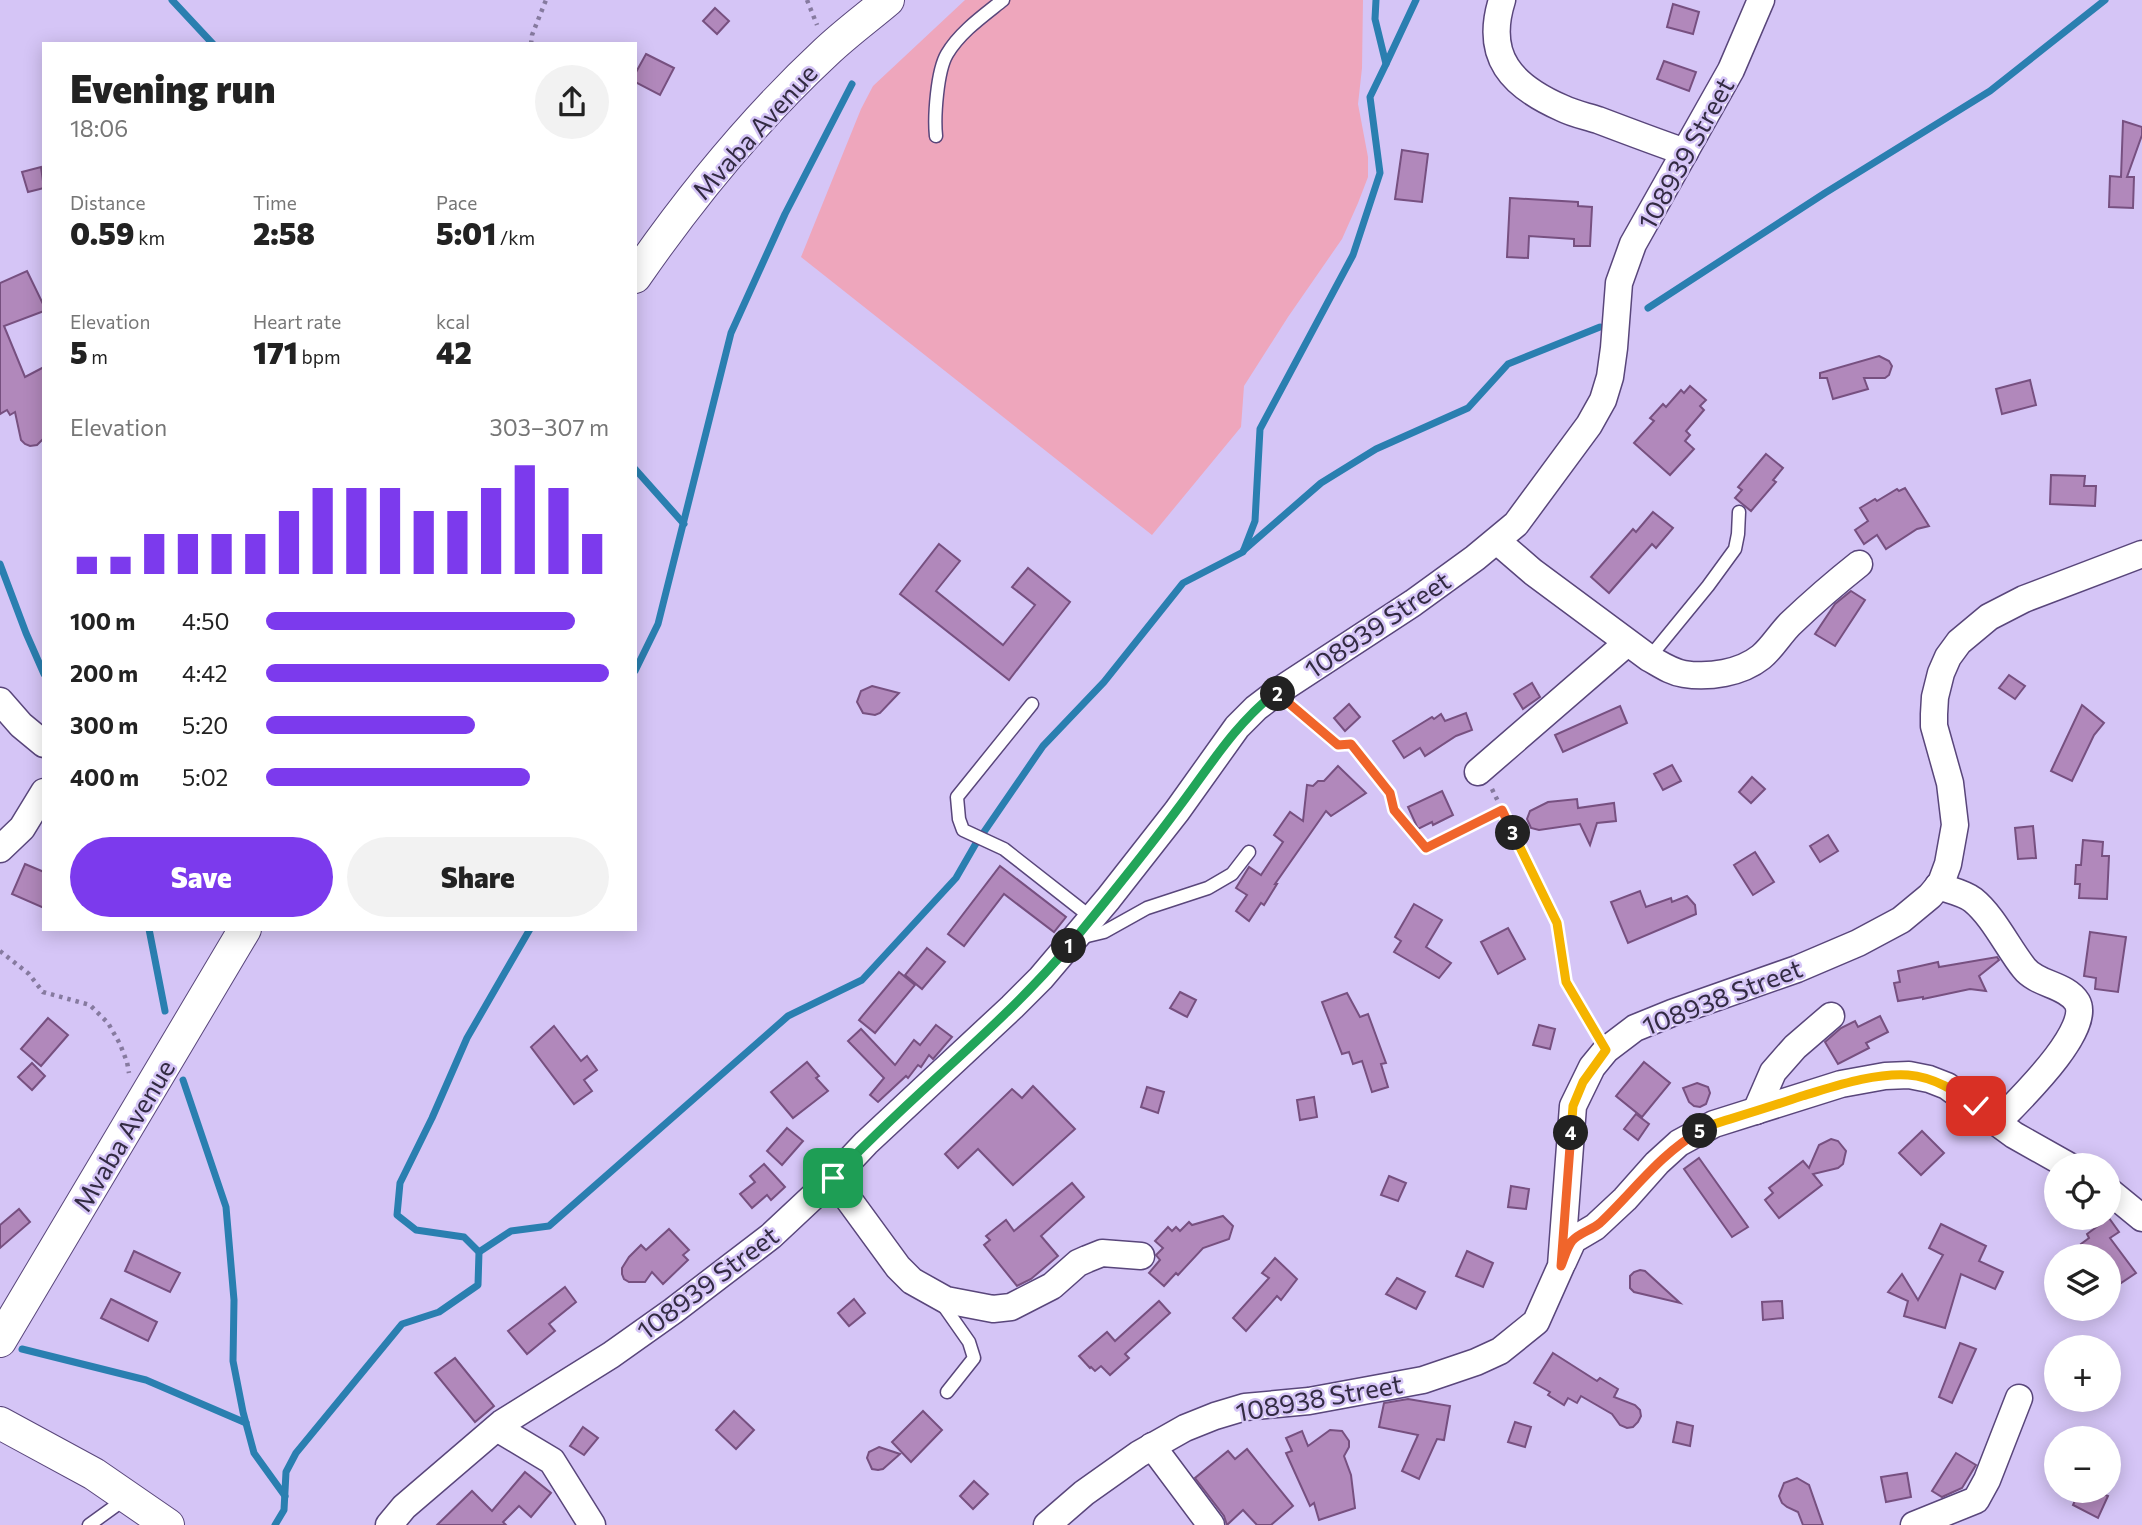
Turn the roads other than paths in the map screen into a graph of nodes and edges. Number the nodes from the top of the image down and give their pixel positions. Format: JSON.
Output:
{"nodes":[{"id":1,"x":888,"y":0,"type":"edge"},
{"id":2,"x":1003,"y":0,"type":"edge"},
{"id":3,"x":1502,"y":0,"type":"edge"},
{"id":4,"x":1761,"y":0,"type":"edge"},
{"id":5,"x":936,"y":136,"type":"dead end"},
{"id":6,"x":1685,"y":152,"type":"junction"},
{"id":7,"x":637,"y":274,"type":"edge"},
{"id":8,"x":1739,"y":512,"type":"dead end"},
{"id":9,"x":1497,"y":541,"type":"junction"},
{"id":10,"x":2142,"y":554,"type":"edge"},
{"id":11,"x":1859,"y":564,"type":"dead end"},
{"id":12,"x":1627,"y":643,"type":"junction"},
{"id":13,"x":1649,"y":658,"type":"junction"},
{"id":14,"x":0,"y":701,"type":"edge"},
{"id":15,"x":1032,"y":704,"type":"dead end"},
{"id":16,"x":42,"y":742,"type":"edge"},
{"id":17,"x":1478,"y":772,"type":"road end"},
{"id":18,"x":42,"y":795,"type":"edge"},
{"id":19,"x":0,"y":849,"type":"edge"},
{"id":20,"x":1249,"y":852,"type":"dead end"},
{"id":21,"x":1938,"y":886,"type":"junction"},
{"id":22,"x":1092,"y":918,"type":"junction"},
{"id":23,"x":244,"y":931,"type":"edge"},
{"id":24,"x":1075,"y":939,"type":"junction"},
{"id":25,"x":1831,"y":1016,"type":"dead end"},
{"id":26,"x":1756,"y":1111,"type":"junction"},
{"id":27,"x":1998,"y":1122,"type":"junction"},
{"id":28,"x":2046,"y":1153,"type":"edge"},
{"id":29,"x":833,"y":1178,"type":"junction"},
{"id":30,"x":2121,"y":1201,"type":"edge"},
{"id":31,"x":2142,"y":1218,"type":"edge"},
{"id":32,"x":1141,"y":1256,"type":"dead end"},
{"id":33,"x":1561,"y":1266,"type":"junction"},
{"id":34,"x":937,"y":1296,"type":"junction"},
{"id":35,"x":0,"y":1341,"type":"edge"},
{"id":36,"x":947,"y":1392,"type":"dead end"},
{"id":37,"x":2019,"y":1398,"type":"dead end"},
{"id":38,"x":0,"y":1423,"type":"edge"},
{"id":39,"x":497,"y":1428,"type":"junction"},
{"id":40,"x":1152,"y":1447,"type":"junction"},
{"id":41,"x":128,"y":1497,"type":"junction"},
{"id":42,"x":89,"y":1525,"type":"edge"},
{"id":43,"x":168,"y":1525,"type":"edge"},
{"id":44,"x":388,"y":1525,"type":"edge"},
{"id":45,"x":592,"y":1525,"type":"edge"},
{"id":46,"x":1047,"y":1525,"type":"edge"},
{"id":47,"x":1211,"y":1525,"type":"edge"},
{"id":48,"x":1914,"y":1525,"type":"edge"}],
"edges":[{"from":1,"to":7,"type":"street","name":"Mvaba Avenue"},
{"from":2,"to":5,"type":"lane"},
{"from":3,"to":6,"type":"street"},
{"from":4,"to":6,"type":"street","name":"108939 Street"},
{"from":6,"to":9,"type":"street","name":"108939 Street"},
{"from":8,"to":13,"type":"lane"},
{"from":9,"to":12,"type":"street"},
{"from":9,"to":22,"type":"street","name":"108939 Street"},
{"from":10,"to":21,"type":"street","name":"108938 Street"},
{"from":11,"to":13,"type":"street"},
{"from":12,"to":13,"type":"street"},
{"from":12,"to":17,"type":"street"},
{"from":14,"to":16,"type":"street"},
{"from":15,"to":22,"type":"lane"},
{"from":18,"to":19,"type":"street"},
{"from":20,"to":24,"type":"lane"},
{"from":21,"to":27,"type":"street"},
{"from":21,"to":33,"type":"street","name":"108938 Street"},
{"from":22,"to":24,"type":"street","name":"108939 Street"},
{"from":23,"to":35,"type":"street","name":"Mvaba Avenue"},
{"from":24,"to":29,"type":"street","name":"108939 Street"},
{"from":25,"to":26,"type":"street"},
{"from":26,"to":27,"type":"street"},
{"from":26,"to":33,"type":"street"},
{"from":27,"to":28,"type":"street"},
{"from":29,"to":34,"type":"street"},
{"from":29,"to":39,"type":"street","name":"108939 Street"},
{"from":30,"to":31,"type":"street"},
{"from":32,"to":34,"type":"street"},
{"from":33,"to":40,"type":"street","name":"108938 Street"},
{"from":34,"to":36,"type":"lane"},
{"from":37,"to":48,"type":"street"},
{"from":38,"to":41,"type":"street"},
{"from":39,"to":44,"type":"street","name":"108939 Street"},
{"from":39,"to":45,"type":"street"},
{"from":40,"to":46,"type":"street","name":"108938 Street"},
{"from":40,"to":47,"type":"street"},
{"from":41,"to":42,"type":"lane"},
{"from":41,"to":43,"type":"street"}]}
